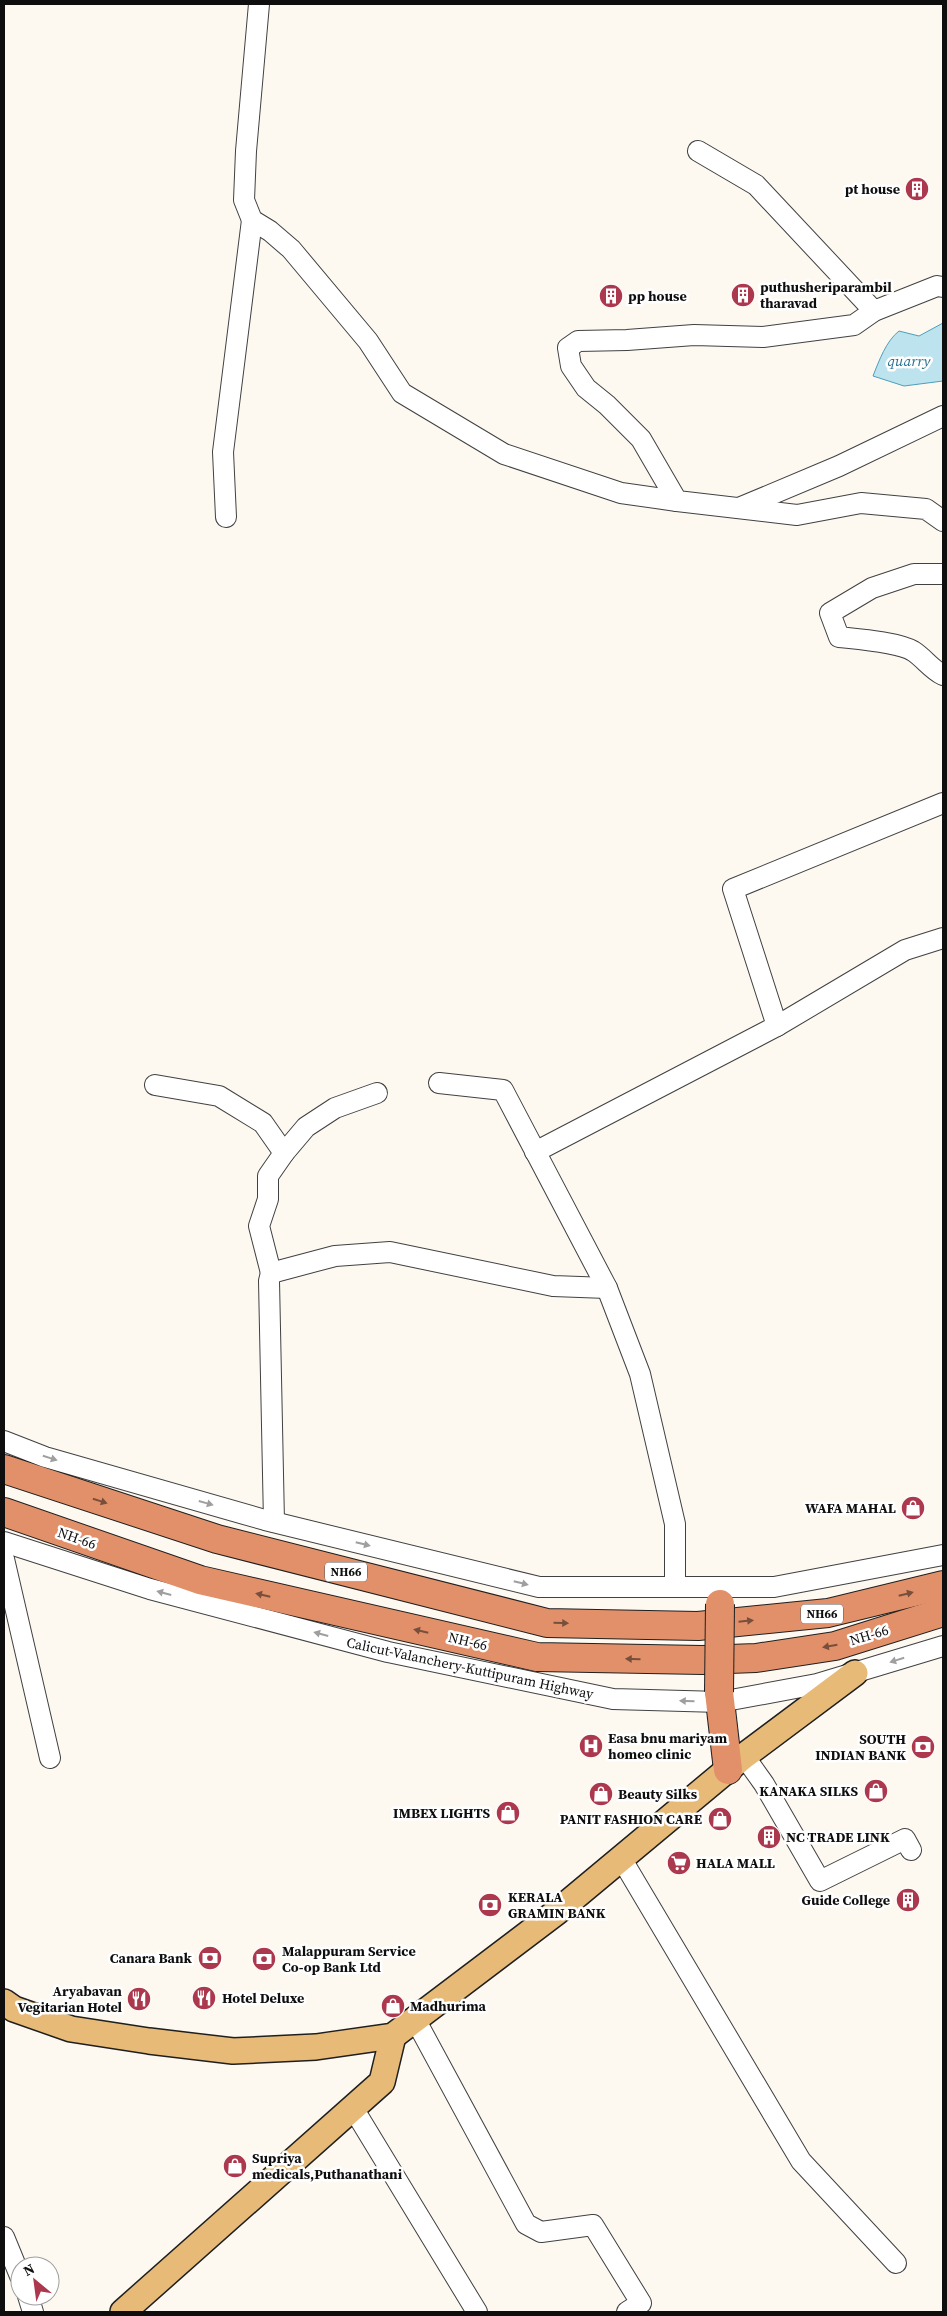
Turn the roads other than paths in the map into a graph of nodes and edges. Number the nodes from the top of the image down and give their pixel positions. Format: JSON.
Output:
{"nodes":[{"id":1,"x":259,"y":4,"type":"edge"},
{"id":2,"x":698,"y":150,"type":"dead end"},
{"id":3,"x":252,"y":220,"type":"junction"},
{"id":4,"x":943,"y":287,"type":"edge"},
{"id":5,"x":874,"y":311,"type":"junction"},
{"id":6,"x":943,"y":416,"type":"edge"},
{"id":7,"x":677,"y":501,"type":"junction"},
{"id":8,"x":737,"y":509,"type":"junction"},
{"id":9,"x":226,"y":517,"type":"dead end"},
{"id":10,"x":943,"y":521,"type":"edge"},
{"id":11,"x":943,"y":574,"type":"edge"},
{"id":12,"x":943,"y":675,"type":"edge"},
{"id":13,"x":943,"y":804,"type":"edge"},
{"id":14,"x":943,"y":938,"type":"edge"},
{"id":15,"x":778,"y":1026,"type":"junction"},
{"id":16,"x":439,"y":1083,"type":"dead end"},
{"id":17,"x":155,"y":1084,"type":"dead end"},
{"id":18,"x":377,"y":1093,"type":"dead end"},
{"id":19,"x":535,"y":1152,"type":"junction"},
{"id":20,"x":284,"y":1153,"type":"junction"},
{"id":21,"x":271,"y":1273,"type":"junction"},
{"id":22,"x":607,"y":1288,"type":"junction"},
{"id":23,"x":4,"y":1441,"type":"edge"},
{"id":24,"x":4,"y":1470,"type":"edge"},
{"id":25,"x":4,"y":1512,"type":"edge"},
{"id":26,"x":274,"y":1522,"type":"junction"},
{"id":27,"x":4,"y":1542,"type":"edge"},
{"id":28,"x":943,"y":1555,"type":"edge"},
{"id":29,"x":4,"y":1559,"type":"edge"},
{"id":30,"x":943,"y":1585,"type":"edge"},
{"id":31,"x":675,"y":1587,"type":"junction"},
{"id":32,"x":720,"y":1596,"type":"junction"},
{"id":33,"x":943,"y":1612,"type":"edge"},
{"id":34,"x":940,"y":1649,"type":"edge"},
{"id":35,"x":855,"y":1673,"type":"junction"},
{"id":36,"x":720,"y":1697,"type":"junction"},
{"id":37,"x":50,"y":1758,"type":"dead end"},
{"id":38,"x":736,"y":1763,"type":"junction"},
{"id":39,"x":912,"y":1850,"type":"dead end"},
{"id":40,"x":621,"y":1858,"type":"junction"},
{"id":41,"x":4,"y":2002,"type":"edge"},
{"id":42,"x":415,"y":2020,"type":"junction"},
{"id":43,"x":393,"y":2036,"type":"junction"},
{"id":44,"x":353,"y":2108,"type":"junction"},
{"id":45,"x":4,"y":2237,"type":"edge"},
{"id":46,"x":12,"y":2256,"type":"edge"},
{"id":47,"x":896,"y":2263,"type":"dead end"},
{"id":48,"x":123,"y":2312,"type":"edge"},
{"id":49,"x":477,"y":2312,"type":"edge"},
{"id":50,"x":627,"y":2312,"type":"edge"}],
"edges":[{"from":1,"to":3,"type":"street"},
{"from":2,"to":5,"type":"street"},
{"from":3,"to":7,"type":"street"},
{"from":3,"to":9,"type":"street"},
{"from":4,"to":5,"type":"street"},
{"from":5,"to":7,"type":"street"},
{"from":6,"to":8,"type":"street"},
{"from":7,"to":8,"type":"street"},
{"from":8,"to":10,"type":"street"},
{"from":11,"to":12,"type":"street"},
{"from":13,"to":15,"type":"street"},
{"from":14,"to":15,"type":"street"},
{"from":15,"to":19,"type":"street"},
{"from":16,"to":19,"type":"street"},
{"from":17,"to":20,"type":"street"},
{"from":18,"to":20,"type":"street"},
{"from":19,"to":22,"type":"street"},
{"from":20,"to":21,"type":"street"},
{"from":21,"to":22,"type":"street"},
{"from":21,"to":26,"type":"street"},
{"from":22,"to":31,"type":"street"},
{"from":23,"to":26,"type":"street","number":"NH66","one_way":true},
{"from":24,"to":30,"type":"highway","name":"NH66","number":"NH66","one_way":true},
{"from":33,"to":25,"type":"highway","name":"NH-66","one_way":true},
{"from":26,"to":31,"type":"street","number":"NH66","one_way":true},
{"from":36,"to":27,"type":"street","name":"Calicut-Valanchery-Kuttipuram Highway","one_way":true},
{"from":28,"to":32,"type":"street","number":"NH66"},
{"from":29,"to":37,"type":"street"},
{"from":31,"to":32,"type":"street","number":"NH66"},
{"from":32,"to":36,"type":"highway","bridge":true},
{"from":34,"to":35,"type":"street","name":"Calicut-Valanchery-Kuttipuram Highway","one_way":true},
{"from":35,"to":36,"type":"street","name":"Calicut-Valanchery-Kuttipuram Highway"},
{"from":35,"to":38,"type":"main road"},
{"from":36,"to":38,"type":"highway"},
{"from":38,"to":39,"type":"street"},
{"from":38,"to":40,"type":"main road"},
{"from":40,"to":42,"type":"main road"},
{"from":40,"to":47,"type":"street"},
{"from":41,"to":43,"type":"main road"},
{"from":42,"to":43,"type":"main road"},
{"from":42,"to":50,"type":"street"},
{"from":43,"to":44,"type":"main road"},
{"from":44,"to":48,"type":"main road"},
{"from":44,"to":49,"type":"street"},
{"from":45,"to":46,"type":"street"}]}
